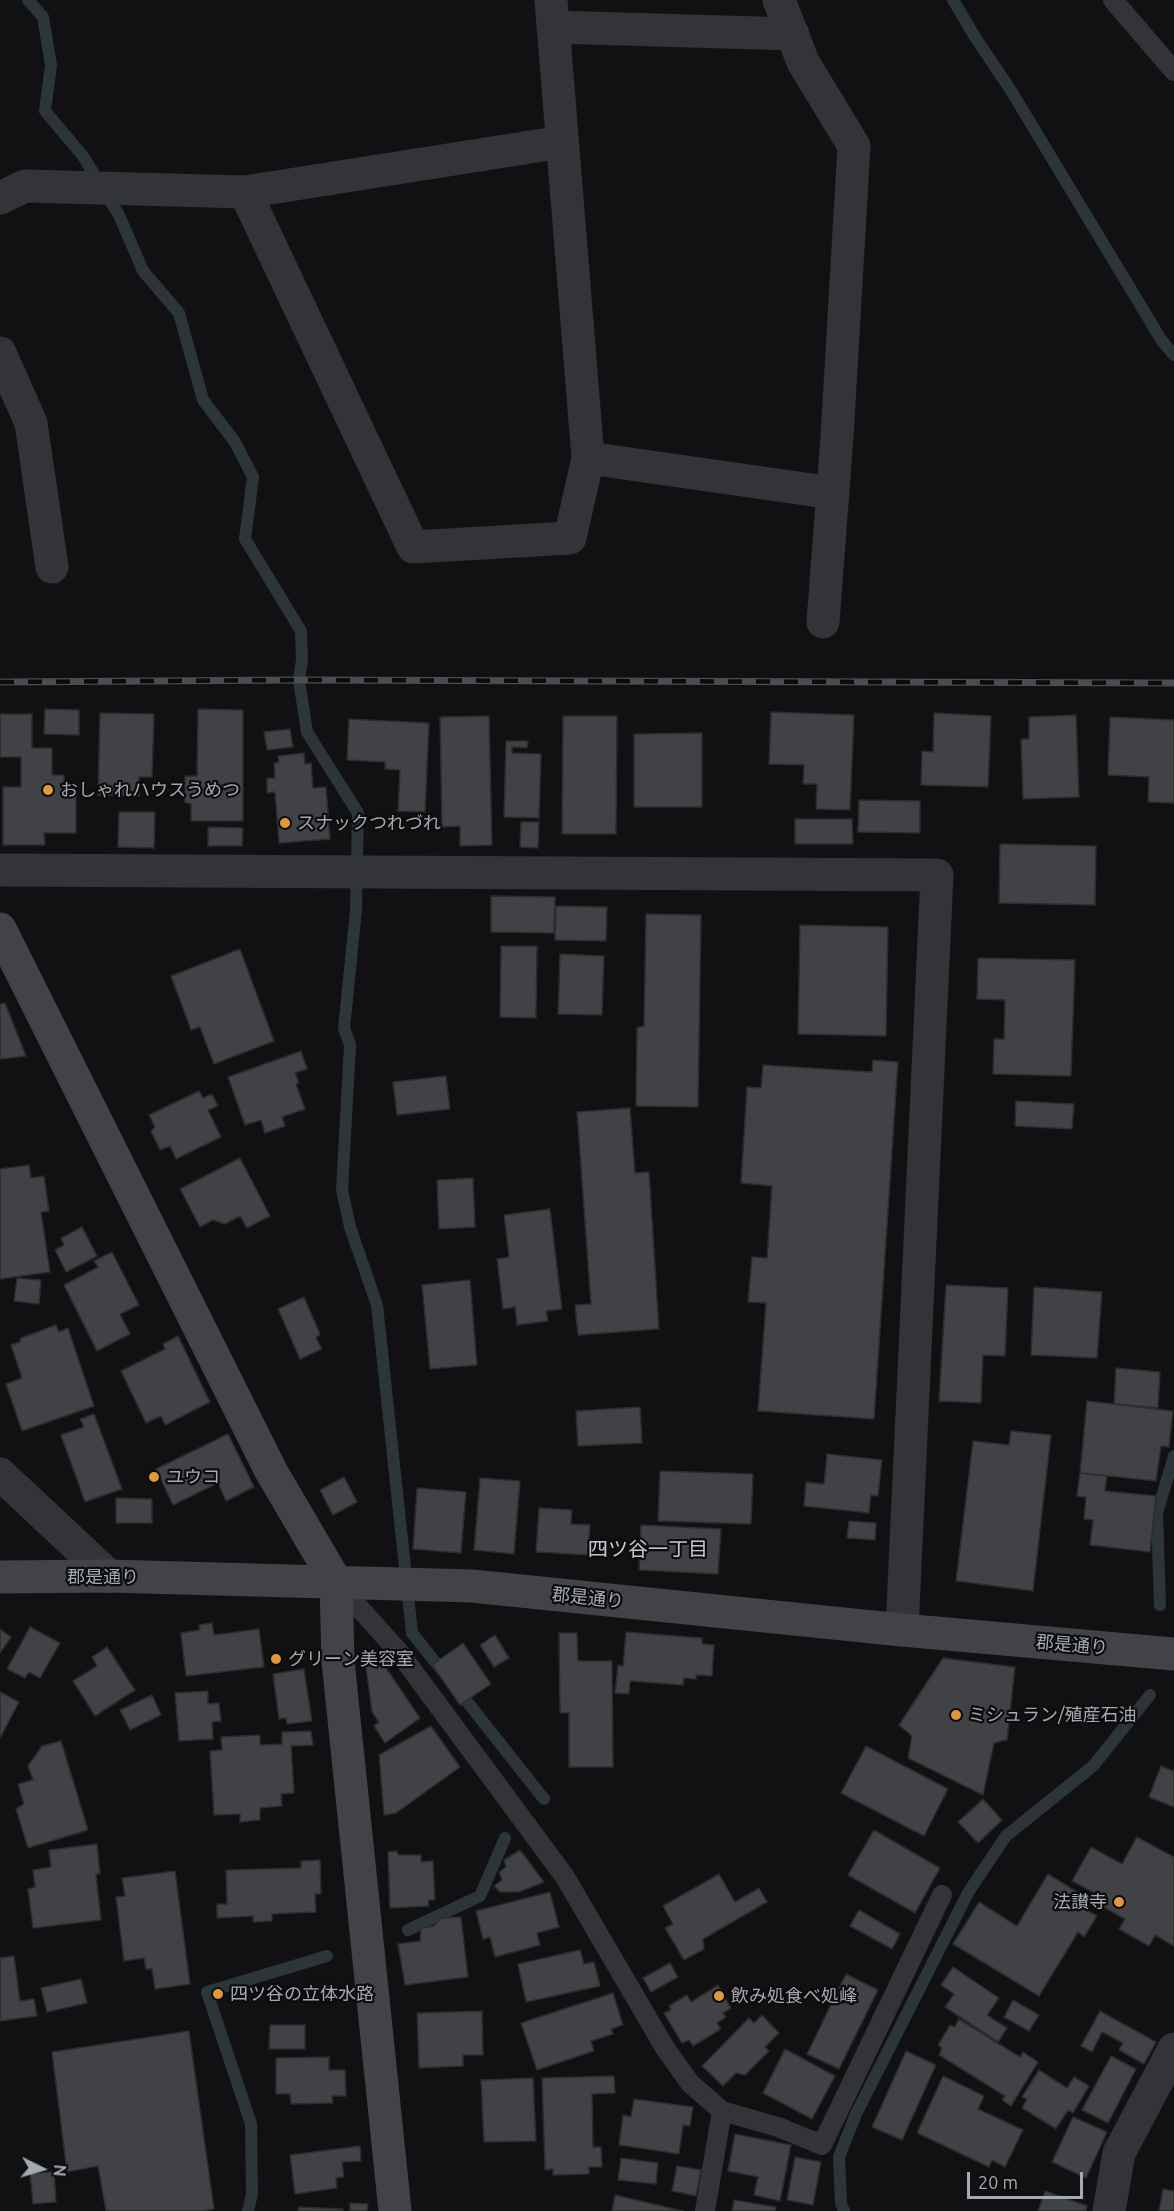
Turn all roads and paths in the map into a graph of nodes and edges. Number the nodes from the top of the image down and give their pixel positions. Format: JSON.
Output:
{"nodes":[{"id":1,"x":779,"y":0,"type":"edge"},
{"id":2,"x":1113,"y":0,"type":"edge"},
{"id":3,"x":552,"y":14,"type":"edge"},
{"id":4,"x":793,"y":34,"type":"junction"},
{"id":5,"x":1174,"y":71,"type":"edge"},
{"id":6,"x":562,"y":142,"type":"junction"},
{"id":7,"x":245,"y":192,"type":"junction"},
{"id":8,"x":0,"y":198,"type":"edge"},
{"id":9,"x":0,"y":354,"type":"edge"},
{"id":10,"x":588,"y":458,"type":"junction"},
{"id":11,"x":832,"y":493,"type":"junction"},
{"id":12,"x":52,"y":567,"type":"dead end"},
{"id":13,"x":822,"y":622,"type":"dead end"},
{"id":14,"x":0,"y":870,"type":"edge"},
{"id":15,"x":0,"y":929,"type":"edge"},
{"id":16,"x":0,"y":1474,"type":"edge"},
{"id":17,"x":109,"y":1576,"type":"junction"},
{"id":18,"x":0,"y":1577,"type":"edge"},
{"id":19,"x":336,"y":1582,"type":"junction"},
{"id":20,"x":902,"y":1630,"type":"junction"},
{"id":21,"x":1174,"y":1654,"type":"edge"},
{"id":22,"x":942,"y":1895,"type":"dead end"},
{"id":23,"x":1174,"y":2049,"type":"edge"},
{"id":24,"x":722,"y":2111,"type":"junction"},
{"id":25,"x":395,"y":2211,"type":"edge"},
{"id":26,"x":705,"y":2211,"type":"edge"},
{"id":27,"x":1109,"y":2211,"type":"edge"}],
"edges":[{"from":1,"to":4,"type":"street"},
{"from":2,"to":5,"type":"lane"},
{"from":3,"to":4,"type":"street"},
{"from":3,"to":6,"type":"street"},
{"from":4,"to":11,"type":"street"},
{"from":6,"to":7,"type":"street"},
{"from":6,"to":10,"type":"street"},
{"from":7,"to":8,"type":"street"},
{"from":7,"to":10,"type":"street"},
{"from":9,"to":12,"type":"street"},
{"from":10,"to":11,"type":"street"},
{"from":11,"to":13,"type":"street"},
{"from":14,"to":20,"type":"street"},
{"from":15,"to":19,"type":"street"},
{"from":16,"to":17,"type":"street"},
{"from":17,"to":18,"type":"street","name":"郡是通り"},
{"from":17,"to":19,"type":"street","name":"郡是通り"},
{"from":19,"to":20,"type":"street","name":"郡是通り"},
{"from":19,"to":24,"type":"lane"},
{"from":19,"to":25,"type":"street"},
{"from":20,"to":21,"type":"street","name":"郡是通り"},
{"from":22,"to":24,"type":"lane"},
{"from":23,"to":27,"type":"street"},
{"from":24,"to":26,"type":"lane"}]}
